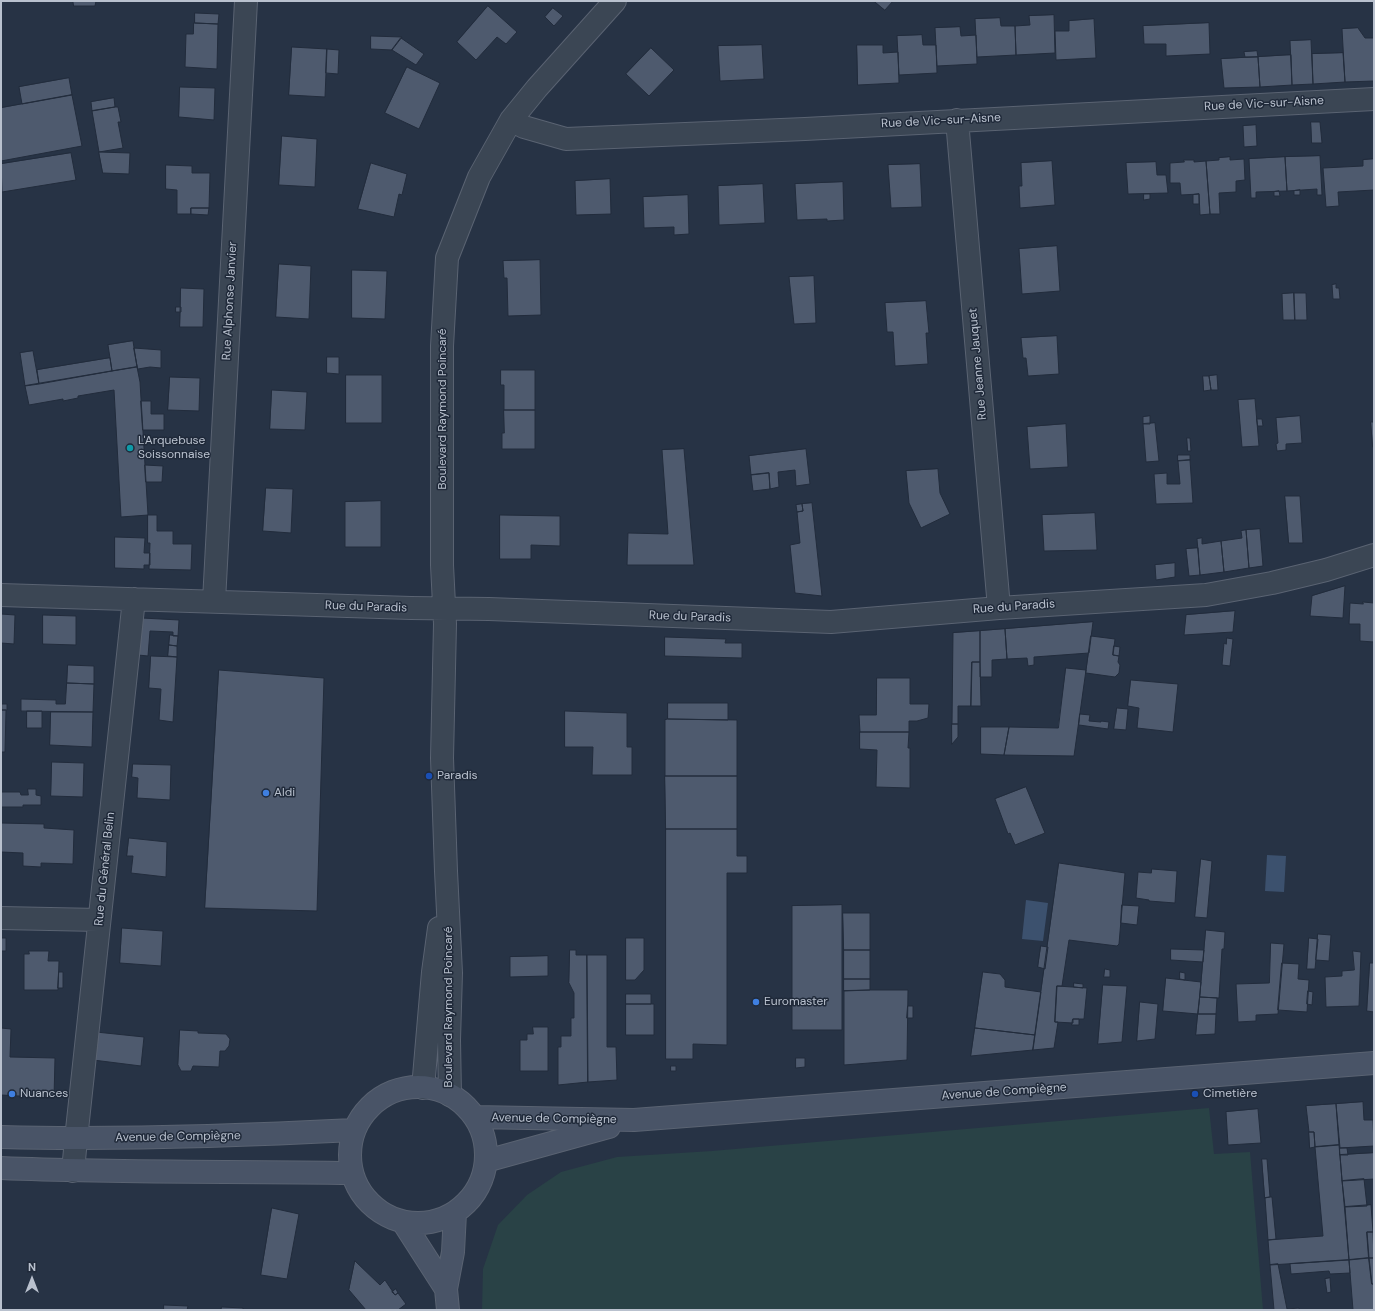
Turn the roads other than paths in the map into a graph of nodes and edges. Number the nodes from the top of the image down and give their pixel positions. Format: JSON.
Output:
{"nodes":[{"id":1,"x":246,"y":1,"type":"edge"},
{"id":2,"x":615,"y":1,"type":"edge"},
{"id":3,"x":1374,"y":99,"type":"edge"},
{"id":4,"x":511,"y":120,"type":"junction"},
{"id":5,"x":957,"y":120,"type":"junction"},
{"id":6,"x":1374,"y":555,"type":"edge"},
{"id":7,"x":1,"y":596,"type":"edge"},
{"id":8,"x":134,"y":600,"type":"junction"},
{"id":9,"x":214,"y":601,"type":"junction"},
{"id":10,"x":999,"y":608,"type":"junction"},
{"id":11,"x":444,"y":609,"type":"junction"},
{"id":12,"x":446,"y":871,"type":"junction"},
{"id":13,"x":1,"y":918,"type":"edge"},
{"id":14,"x":99,"y":920,"type":"junction"},
{"id":15,"x":1374,"y":1063,"type":"edge"},
{"id":16,"x":423,"y":1088,"type":"junction"},
{"id":17,"x":450,"y":1095,"type":"junction"},
{"id":18,"x":475,"y":1117,"type":"junction"},
{"id":19,"x":634,"y":1120,"type":"junction"},
{"id":20,"x":354,"y":1130,"type":"junction"},
{"id":21,"x":1,"y":1137,"type":"edge"},
{"id":22,"x":76,"y":1139,"type":"junction"},
{"id":23,"x":486,"y":1161,"type":"junction"},
{"id":24,"x":1,"y":1168,"type":"edge"},
{"id":25,"x":73,"y":1171,"type":"junction"},
{"id":26,"x":352,"y":1173,"type":"junction"},
{"id":27,"x":455,"y":1213,"type":"junction"},
{"id":28,"x":403,"y":1222,"type":"junction"},
{"id":29,"x":447,"y":1300,"type":"edge"}],
"edges":[{"from":1,"to":9,"type":"street","name":"Rue Alphonse Janvier"},
{"from":2,"to":4,"type":"street","name":"Boulevard Raymond Poincaré"},
{"from":3,"to":5,"type":"street","name":"Rue de Vic-sur-Aisne"},
{"from":4,"to":5,"type":"street","name":"Rue de Vic-sur-Aisne"},
{"from":4,"to":11,"type":"street","name":"Boulevard Raymond Poincaré"},
{"from":5,"to":10,"type":"street","name":"Rue Jeanne Jauquet"},
{"from":6,"to":10,"type":"street","name":"Rue du Paradis"},
{"from":7,"to":8,"type":"street","name":"Rue du Paradis"},
{"from":8,"to":9,"type":"street","name":"Rue du Paradis"},
{"from":8,"to":14,"type":"street","name":"Rue du Général Belin"},
{"from":9,"to":11,"type":"street","name":"Rue du Paradis"},
{"from":10,"to":11,"type":"street","name":"Rue du Paradis"},
{"from":11,"to":12,"type":"street","name":"Boulevard Raymond Poincaré"},
{"from":12,"to":16,"type":"street","name":"Boulevard Raymond Poincaré"},
{"from":12,"to":17,"type":"street","name":"Boulevard Raymond Poincaré"},
{"from":13,"to":14,"type":"street"},
{"from":14,"to":22,"type":"street","name":"Rue du Général Belin"},
{"from":15,"to":19,"type":"main road","name":"Avenue de Compiègne"},
{"from":16,"to":17,"type":"main road"},
{"from":16,"to":20,"type":"main road"},
{"from":17,"to":18,"type":"main road"},
{"from":18,"to":19,"type":"main road","name":"Avenue de Compiègne"},
{"from":18,"to":23,"type":"main road"},
{"from":19,"to":23,"type":"main road","name":"Avenue de Compiègne"},
{"from":20,"to":22,"type":"main road","name":"Avenue de Compiègne"},
{"from":20,"to":26,"type":"main road"},
{"from":21,"to":22,"type":"main road","name":"Avenue de Compiègne"},
{"from":22,"to":25,"type":"street","name":"Rue du Général Belin"},
{"from":23,"to":27,"type":"main road"},
{"from":24,"to":25,"type":"main road"},
{"from":25,"to":26,"type":"main road"},
{"from":26,"to":28,"type":"main road"},
{"from":27,"to":28,"type":"main road"},
{"from":27,"to":29,"type":"main road"},
{"from":28,"to":29,"type":"main road"}]}
